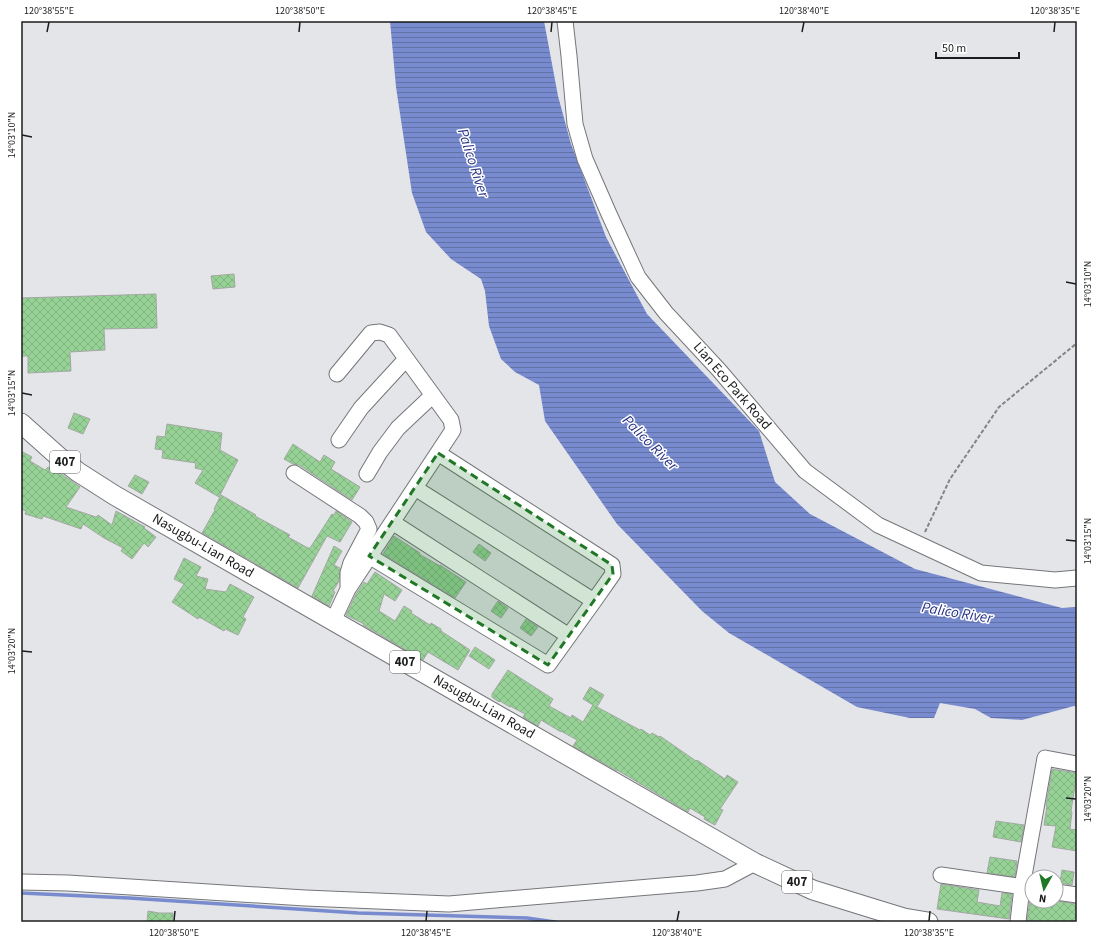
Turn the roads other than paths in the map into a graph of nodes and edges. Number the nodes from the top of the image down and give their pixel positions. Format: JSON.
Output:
{"nodes":[{"id":1,"x":565,"y":21,"type":"edge"},
{"id":2,"x":406,"y":359,"type":"junction"},
{"id":3,"x":337,"y":374,"type":"dead end"},
{"id":4,"x":433,"y":395,"type":"junction"},
{"id":5,"x":21,"y":423,"type":"edge"},
{"id":6,"x":339,"y":440,"type":"dead end"},
{"id":7,"x":438,"y":452,"type":"junction"},
{"id":8,"x":294,"y":474,"type":"dead end"},
{"id":9,"x":367,"y":474,"type":"dead end"},
{"id":10,"x":415,"y":488,"type":"junction"},
{"id":11,"x":392,"y":522,"type":"junction"},
{"id":12,"x":369,"y":556,"type":"junction"},
{"id":13,"x":1077,"y":578,"type":"edge"},
{"id":14,"x":348,"y":589,"type":"junction"},
{"id":15,"x":594,"y":601,"type":"junction"},
{"id":16,"x":333,"y":620,"type":"junction"},
{"id":17,"x":569,"y":636,"type":"junction"},
{"id":18,"x":1077,"y":764,"type":"edge"},
{"id":19,"x":755,"y":863,"type":"junction"},
{"id":20,"x":1030,"y":869,"type":"edge"},
{"id":21,"x":941,"y":875,"type":"dead end"},
{"id":22,"x":21,"y":882,"type":"edge"},
{"id":23,"x":1024,"y":887,"type":"edge"},
{"id":24,"x":1064,"y":893,"type":"edge"},
{"id":25,"x":1077,"y":895,"type":"edge"},
{"id":26,"x":1024,"y":899,"type":"edge"},
{"id":27,"x":928,"y":922,"type":"edge"},
{"id":28,"x":1018,"y":922,"type":"edge"}],
"edges":[{"from":1,"to":13,"type":"street","name":"Lian Eco Park Road"},
{"from":2,"to":3,"type":"street"},
{"from":2,"to":4,"type":"street"},
{"from":2,"to":6,"type":"street"},
{"from":4,"to":7,"type":"street"},
{"from":4,"to":9,"type":"street"},
{"from":5,"to":16,"type":"main road","name":"Nasugbu-Lian Road","number":"407"},
{"from":7,"to":10,"type":"street"},
{"from":7,"to":15,"type":"street"},
{"from":8,"to":14,"type":"street"},
{"from":10,"to":11,"type":"street"},
{"from":10,"to":15,"type":"street"},
{"from":11,"to":12,"type":"street"},
{"from":11,"to":17,"type":"street"},
{"from":12,"to":14,"type":"street"},
{"from":12,"to":17,"type":"street"},
{"from":14,"to":16,"type":"street"},
{"from":15,"to":17,"type":"street"},
{"from":16,"to":19,"type":"main road","name":"Nasugbu-Lian Road","number":"407"},
{"from":18,"to":20,"type":"street"},
{"from":19,"to":22,"type":"street"},
{"from":19,"to":27,"type":"main road","name":"Nasugbu-Lian Road","number":"407"},
{"from":21,"to":23,"type":"street"},
{"from":24,"to":25,"type":"street"},
{"from":26,"to":28,"type":"street"}]}
